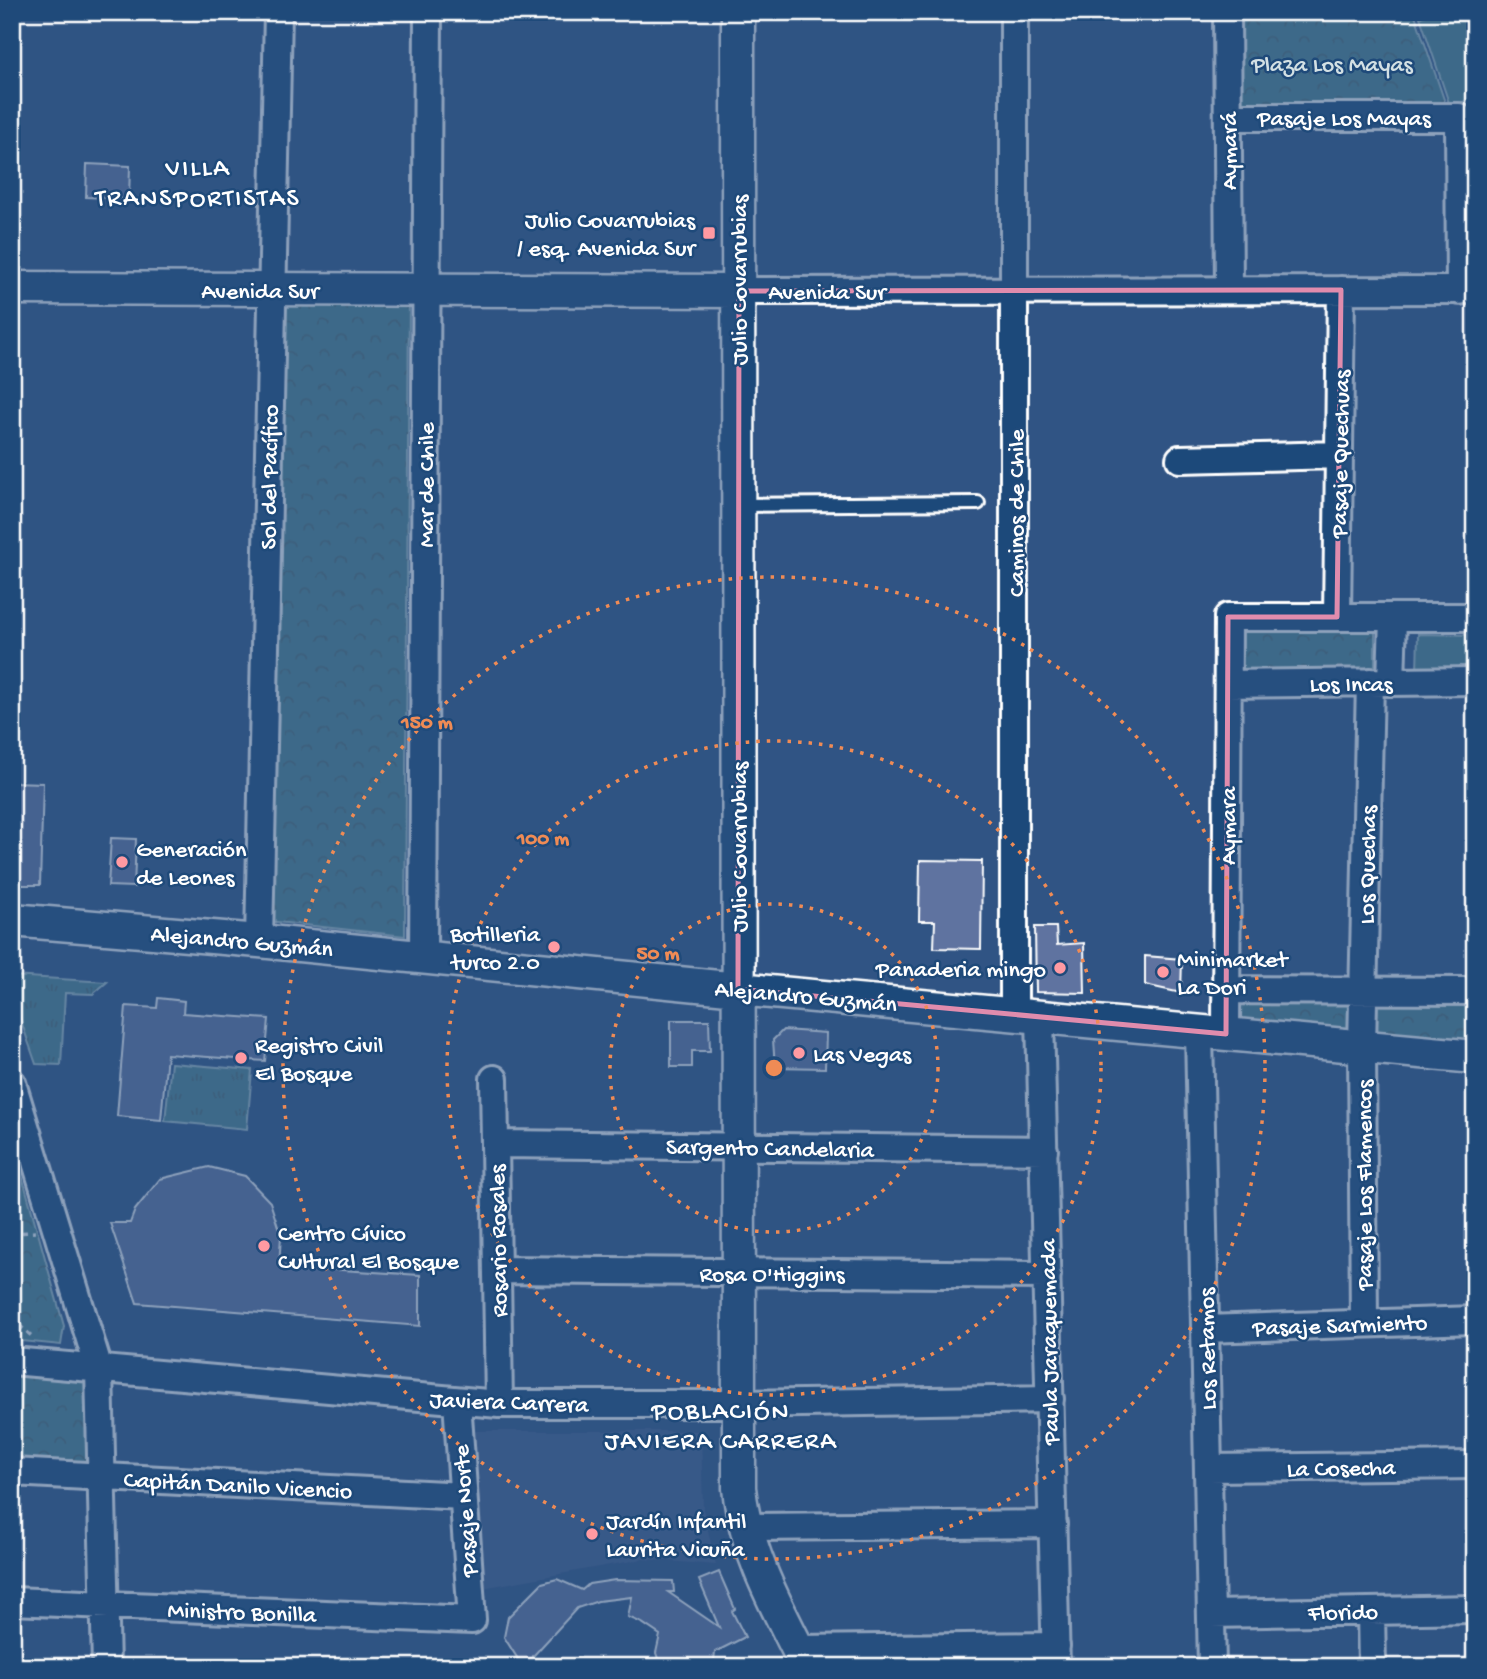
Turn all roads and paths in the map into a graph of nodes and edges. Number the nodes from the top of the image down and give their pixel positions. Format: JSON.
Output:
{"nodes":[{"id":1,"x":278,"y":12,"type":"edge"},
{"id":2,"x":428,"y":12,"type":"edge"},
{"id":3,"x":738,"y":12,"type":"edge"},
{"id":4,"x":1014,"y":12,"type":"edge"},
{"id":5,"x":1227,"y":12,"type":"edge"},
{"id":6,"x":1228,"y":117,"type":"junction"},
{"id":7,"x":12,"y":288,"type":"edge"},
{"id":8,"x":1014,"y":290,"type":"junction"},
{"id":9,"x":1229,"y":290,"type":"junction"},
{"id":10,"x":1341,"y":290,"type":"junction"},
{"id":11,"x":1467,"y":290,"type":"edge"},
{"id":12,"x":272,"y":291,"type":"junction"},
{"id":13,"x":427,"y":291,"type":"junction"},
{"id":14,"x":738,"y":291,"type":"junction"},
{"id":15,"x":1338,"y":455,"type":"junction"},
{"id":16,"x":1180,"y":459,"type":"dead end"},
{"id":17,"x":978,"y":503,"type":"dead end"},
{"id":18,"x":738,"y":505,"type":"junction"},
{"id":19,"x":1337,"y":617,"type":"junction"},
{"id":20,"x":1393,"y":617,"type":"junction"},
{"id":21,"x":1475,"y":617,"type":"edge"},
{"id":22,"x":1475,"y":681,"type":"edge"},
{"id":23,"x":1380,"y":682,"type":"junction"},
{"id":24,"x":1228,"y":684,"type":"junction"},
{"id":25,"x":12,"y":920,"type":"edge"},
{"id":26,"x":259,"y":941,"type":"junction"},
{"id":27,"x":422,"y":957,"type":"junction"},
{"id":28,"x":738,"y":989,"type":"junction"},
{"id":29,"x":1363,"y":989,"type":"junction"},
{"id":30,"x":1226,"y":990,"type":"junction"},
{"id":31,"x":1475,"y":991,"type":"edge"},
{"id":32,"x":1027,"y":1016,"type":"junction"},
{"id":33,"x":1212,"y":1033,"type":"junction"},
{"id":34,"x":1362,"y":1047,"type":"junction"},
{"id":35,"x":1475,"y":1058,"type":"edge"},
{"id":36,"x":494,"y":1079,"type":"dead end"},
{"id":37,"x":12,"y":1083,"type":"edge"},
{"id":38,"x":496,"y":1143,"type":"junction"},
{"id":39,"x":738,"y":1146,"type":"junction"},
{"id":40,"x":1044,"y":1150,"type":"junction"},
{"id":41,"x":497,"y":1270,"type":"junction"},
{"id":42,"x":738,"y":1272,"type":"junction"},
{"id":43,"x":1047,"y":1275,"type":"junction"},
{"id":44,"x":1475,"y":1320,"type":"edge"},
{"id":45,"x":1364,"y":1323,"type":"junction"},
{"id":46,"x":1205,"y":1329,"type":"junction"},
{"id":47,"x":12,"y":1360,"type":"edge"},
{"id":48,"x":99,"y":1369,"type":"junction"},
{"id":49,"x":1050,"y":1399,"type":"junction"},
{"id":50,"x":457,"y":1401,"type":"junction"},
{"id":51,"x":499,"y":1404,"type":"junction"},
{"id":52,"x":738,"y":1404,"type":"junction"},
{"id":53,"x":1475,"y":1465,"type":"edge"},
{"id":54,"x":1208,"y":1468,"type":"junction"},
{"id":55,"x":12,"y":1472,"type":"edge"},
{"id":56,"x":102,"y":1477,"type":"junction"},
{"id":57,"x":463,"y":1496,"type":"junction"},
{"id":58,"x":1053,"y":1524,"type":"junction"},
{"id":59,"x":745,"y":1527,"type":"junction"},
{"id":60,"x":12,"y":1601,"type":"edge"},
{"id":61,"x":104,"y":1605,"type":"junction"},
{"id":62,"x":1475,"y":1609,"type":"edge"},
{"id":63,"x":1371,"y":1611,"type":"junction"},
{"id":64,"x":1211,"y":1614,"type":"junction"},
{"id":65,"x":471,"y":1620,"type":"joint"},
{"id":66,"x":1056,"y":1657,"type":"edge"},
{"id":67,"x":802,"y":1658,"type":"edge"},
{"id":68,"x":106,"y":1667,"type":"edge"},
{"id":69,"x":1212,"y":1667,"type":"edge"},
{"id":70,"x":1372,"y":1667,"type":"edge"}],
"edges":[{"from":1,"to":12,"type":"street","name":"Sol del Pacífico"},
{"from":2,"to":13,"type":"street","name":"Mar de Chile"},
{"from":3,"to":14,"type":"street","name":"Julio Covarrubias"},
{"from":4,"to":8,"type":"street","name":"Caminos de Chile"},
{"from":5,"to":6,"type":"street","name":"Aymará"},
{"from":6,"to":9,"type":"street","name":"Aymará"},
{"from":6,"to":11,"type":"street","name":"Pasaje Los Mayas"},
{"from":7,"to":12,"type":"street","name":"Avenida Sur"},
{"from":8,"to":9,"type":"street","name":"Avenida Sur"},
{"from":8,"to":14,"type":"street","name":"Avenida Sur"},
{"from":8,"to":32,"type":"street","name":"Caminos de Chile"},
{"from":9,"to":10,"type":"street","name":"Avenida Sur"},
{"from":10,"to":11,"type":"street","name":"Avenida Sur"},
{"from":10,"to":15,"type":"street","name":"Pasaje Quechuas"},
{"from":12,"to":13,"type":"street","name":"Avenida Sur"},
{"from":12,"to":26,"type":"street","name":"Sol del Pacífico"},
{"from":13,"to":14,"type":"street","name":"Avenida Sur"},
{"from":13,"to":27,"type":"street","name":"Mar de Chile"},
{"from":14,"to":18,"type":"street","name":"Julio Covarrubias"},
{"from":15,"to":16,"type":"street"},
{"from":15,"to":19,"type":"street","name":"Pasaje Quechuas"},
{"from":17,"to":18,"type":"lane"},
{"from":18,"to":28,"type":"street","name":"Julio Covarrubias"},
{"from":19,"to":20,"type":"street"},
{"from":19,"to":24,"type":"street","name":"Aymara"},
{"from":20,"to":21,"type":"street"},
{"from":20,"to":23,"type":"street","name":"Los Quechas"},
{"from":22,"to":23,"type":"street","name":"Los Incas"},
{"from":23,"to":24,"type":"street","name":"Los Incas"},
{"from":23,"to":29,"type":"street","name":"Los Quechas"},
{"from":24,"to":30,"type":"street","name":"Aymara"},
{"from":25,"to":26,"type":"street","name":"Alejandro Guzmán"},
{"from":26,"to":27,"type":"street","name":"Alejandro Guzmán"},
{"from":27,"to":28,"type":"street","name":"Alejandro Guzmán"},
{"from":28,"to":32,"type":"street","name":"Alejandro Guzmán"},
{"from":28,"to":39,"type":"street","name":"Julio Covarrubias"},
{"from":29,"to":30,"type":"street"},
{"from":29,"to":31,"type":"street"},
{"from":29,"to":34,"type":"street","name":"Los Quechas"},
{"from":30,"to":33,"type":"street","name":"Aymara"},
{"from":32,"to":33,"type":"street","name":"Alejandro Guzmán"},
{"from":32,"to":40,"type":"street","name":"Paula Jaraquemada"},
{"from":33,"to":34,"type":"street","name":"Alejandro Guzmán"},
{"from":33,"to":46,"type":"street","name":"Los Retamos"},
{"from":34,"to":35,"type":"street","name":"Alejandro Guzmán"},
{"from":34,"to":45,"type":"street","name":"Pasaje Los Flamencos"},
{"from":36,"to":38,"type":"street","name":"Rosario Rosales"},
{"from":37,"to":48,"type":"street"},
{"from":38,"to":39,"type":"street","name":"Sargento Candelaria"},
{"from":38,"to":41,"type":"street","name":"Rosario Rosales"},
{"from":39,"to":40,"type":"street","name":"Sargento Candelaria"},
{"from":39,"to":42,"type":"street","name":"Julio Covarrubias"},
{"from":40,"to":43,"type":"street","name":"Paula Jaraquemada"},
{"from":41,"to":42,"type":"street","name":"Rosa O'Higgins"},
{"from":41,"to":51,"type":"street","name":"Rosario Rosales"},
{"from":42,"to":43,"type":"street","name":"Rosa O'Higgins"},
{"from":42,"to":52,"type":"street","name":"Julio Covarrubias"},
{"from":43,"to":49,"type":"street","name":"Paula Jaraquemada"},
{"from":44,"to":45,"type":"street","name":"Pasaje Sarmiento"},
{"from":45,"to":46,"type":"street","name":"Pasaje Sarmiento"},
{"from":46,"to":54,"type":"street","name":"Los Retamos"},
{"from":47,"to":48,"type":"street","name":"Javiera Carrera"},
{"from":48,"to":50,"type":"street","name":"Javiera Carrera"},
{"from":48,"to":56,"type":"street"},
{"from":49,"to":52,"type":"street","name":"Javiera Carrera"},
{"from":49,"to":58,"type":"street","name":"Paula Jaraquemada"},
{"from":50,"to":51,"type":"street","name":"Javiera Carrera"},
{"from":50,"to":57,"type":"street","name":"Pasaje Norte"},
{"from":51,"to":52,"type":"street","name":"Javiera Carrera"},
{"from":52,"to":59,"type":"street","name":"Julio Covarrubias"},
{"from":53,"to":54,"type":"street","name":"La Cosecha"},
{"from":54,"to":64,"type":"street","name":"Los Retamos"},
{"from":55,"to":56,"type":"street","name":"Capitán Danilo Vicencio"},
{"from":56,"to":57,"type":"street","name":"Capitán Danilo Vicencio"},
{"from":56,"to":61,"type":"street"},
{"from":57,"to":65,"type":"street","name":"Pasaje Norte"},
{"from":58,"to":59,"type":"street"},
{"from":58,"to":66,"type":"street","name":"Paula Jaraquemada"},
{"from":59,"to":67,"type":"street","name":"Julio Covarrubias"},
{"from":60,"to":61,"type":"street","name":"Ministro Bonilla"},
{"from":61,"to":65,"type":"street","name":"Ministro Bonilla"},
{"from":61,"to":68,"type":"street"},
{"from":62,"to":63,"type":"street","name":"Florido"},
{"from":63,"to":64,"type":"street","name":"Florido"},
{"from":63,"to":70,"type":"street"},
{"from":64,"to":69,"type":"street","name":"Los Retamos"},
{"from":66,"to":67,"type":"street"}]}
